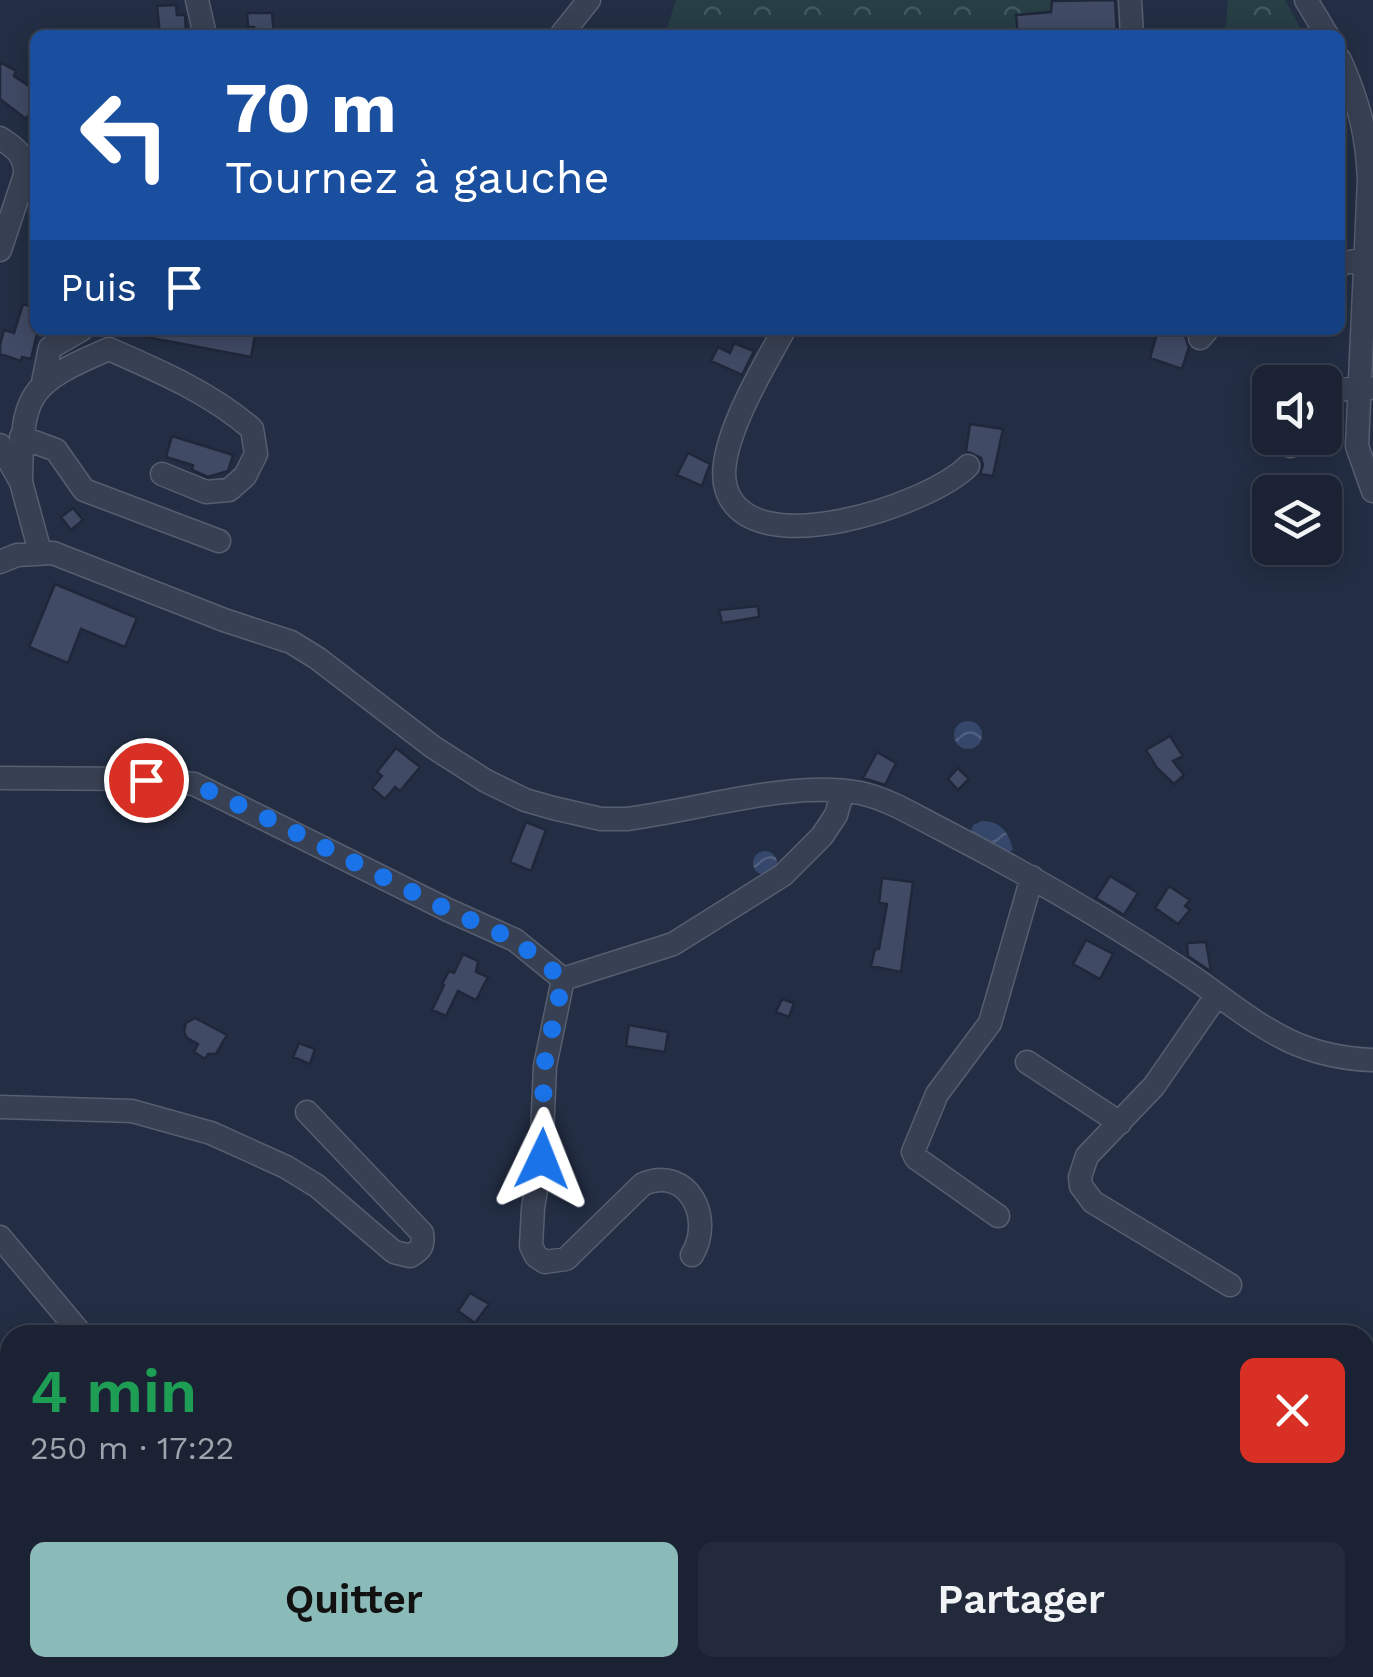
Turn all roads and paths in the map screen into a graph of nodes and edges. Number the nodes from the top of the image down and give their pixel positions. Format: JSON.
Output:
{"nodes":[{"id":1,"x":589,"y":0,"type":"edge"},
{"id":2,"x":1130,"y":0,"type":"edge"},
{"id":3,"x":1306,"y":0,"type":"edge"},
{"id":4,"x":200,"y":1,"type":"edge"},
{"id":5,"x":205,"y":30,"type":"edge"},
{"id":6,"x":564,"y":30,"type":"edge"},
{"id":7,"x":1132,"y":30,"type":"edge"},
{"id":8,"x":1324,"y":30,"type":"edge"},
{"id":9,"x":1345,"y":73,"type":"edge"},
{"id":10,"x":1358,"y":108,"type":"edge"},
{"id":11,"x":0,"y":138,"type":"edge"},
{"id":12,"x":0,"y":250,"type":"edge"},
{"id":13,"x":1365,"y":258,"type":"junction"},
{"id":14,"x":1345,"y":263,"type":"edge"},
{"id":15,"x":72,"y":335,"type":"edge"},
{"id":16,"x":782,"y":335,"type":"edge"},
{"id":17,"x":43,"y":382,"type":"junction"},
{"id":18,"x":1365,"y":388,"type":"edge"},
{"id":19,"x":11,"y":441,"type":"edge"},
{"id":20,"x":968,"y":466,"type":"dead end"},
{"id":21,"x":162,"y":474,"type":"dead end"},
{"id":22,"x":1373,"y":490,"type":"edge"},
{"id":23,"x":220,"y":541,"type":"dead end"},
{"id":24,"x":40,"y":552,"type":"junction"},
{"id":25,"x":0,"y":562,"type":"edge"},
{"id":26,"x":0,"y":778,"type":"edge"},
{"id":27,"x":843,"y":791,"type":"junction"},
{"id":28,"x":1032,"y":878,"type":"junction"},
{"id":29,"x":563,"y":979,"type":"junction"},
{"id":30,"x":1217,"y":995,"type":"junction"},
{"id":31,"x":1373,"y":1060,"type":"edge"},
{"id":32,"x":1027,"y":1062,"type":"dead end"},
{"id":33,"x":0,"y":1107,"type":"edge"},
{"id":34,"x":307,"y":1112,"type":"dead end"},
{"id":35,"x":1120,"y":1123,"type":"junction"},
{"id":36,"x":998,"y":1216,"type":"dead end"},
{"id":37,"x":3,"y":1245,"type":"edge"},
{"id":38,"x":692,"y":1255,"type":"dead end"},
{"id":39,"x":1230,"y":1284,"type":"dead end"},
{"id":40,"x":73,"y":1325,"type":"edge"}],
"edges":[{"from":1,"to":6,"type":"street"},
{"from":2,"to":7,"type":"street"},
{"from":3,"to":8,"type":"street"},
{"from":4,"to":5,"type":"street"},
{"from":9,"to":10,"type":"street"},
{"from":10,"to":13,"type":"street"},
{"from":11,"to":12,"type":"street"},
{"from":13,"to":14,"type":"street"},
{"from":13,"to":18,"type":"street"},
{"from":15,"to":17,"type":"street"},
{"from":16,"to":20,"type":"street"},
{"from":17,"to":19,"type":"street"},
{"from":17,"to":21,"type":"street"},
{"from":18,"to":22,"type":"street"},
{"from":19,"to":23,"type":"street"},
{"from":19,"to":24,"type":"street"},
{"from":24,"to":25,"type":"street"},
{"from":24,"to":27,"type":"street"},
{"from":26,"to":29,"type":"street"},
{"from":27,"to":28,"type":"street"},
{"from":27,"to":29,"type":"street"},
{"from":28,"to":30,"type":"street"},
{"from":28,"to":36,"type":"street"},
{"from":29,"to":38,"type":"street"},
{"from":30,"to":31,"type":"street"},
{"from":30,"to":35,"type":"street"},
{"from":32,"to":35,"type":"street"},
{"from":33,"to":34,"type":"street"},
{"from":35,"to":39,"type":"street"},
{"from":37,"to":40,"type":"street"}]}
